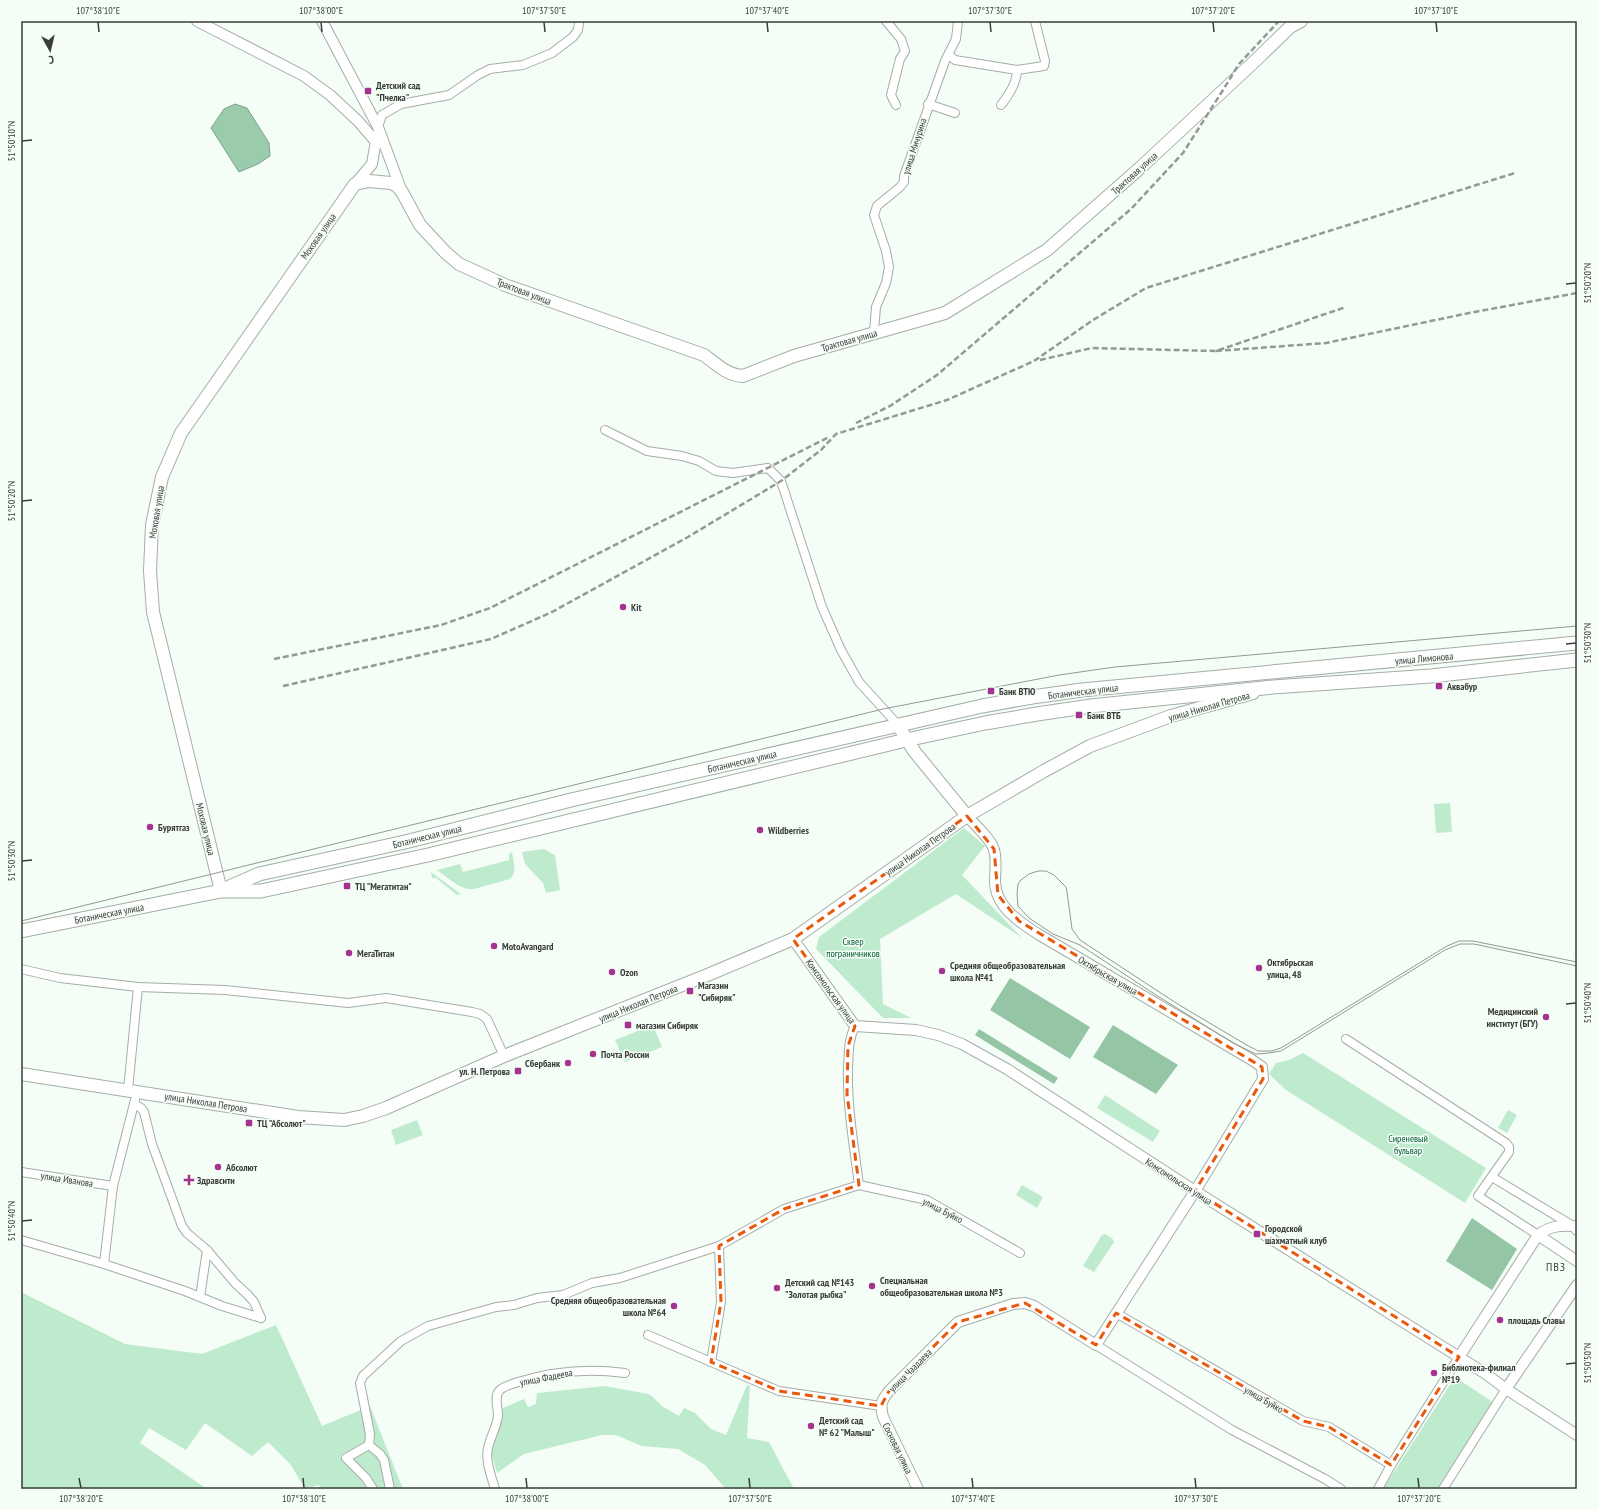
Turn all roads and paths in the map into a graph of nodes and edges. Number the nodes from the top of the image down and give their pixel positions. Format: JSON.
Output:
{"nodes":[{"id":1,"x":197,"y":21,"type":"edge"},
{"id":2,"x":322,"y":21,"type":"edge"},
{"id":3,"x":886,"y":21,"type":"edge"},
{"id":4,"x":958,"y":21,"type":"edge"},
{"id":5,"x":1035,"y":21,"type":"edge"},
{"id":6,"x":1301,"y":21,"type":"edge"},
{"id":7,"x":579,"y":24,"type":"dead end"},
{"id":8,"x":949,"y":55,"type":"junction"},
{"id":9,"x":1017,"y":70,"type":"junction"},
{"id":10,"x":928,"y":104,"type":"junction"},
{"id":11,"x":896,"y":105,"type":"dead end"},
{"id":12,"x":1001,"y":106,"type":"dead end"},
{"id":13,"x":955,"y":113,"type":"dead end"},
{"id":14,"x":378,"y":127,"type":"junction"},
{"id":15,"x":376,"y":142,"type":"junction"},
{"id":16,"x":355,"y":184,"type":"junction"},
{"id":17,"x":402,"y":192,"type":"junction"},
{"id":18,"x":874,"y":332,"type":"junction"},
{"id":19,"x":605,"y":430,"type":"dead end"},
{"id":20,"x":1577,"y":643,"type":"edge"},
{"id":21,"x":1577,"y":660,"type":"edge"},
{"id":22,"x":1272,"y":672,"type":"joint"},
{"id":23,"x":1240,"y":675,"type":"junction"},
{"id":24,"x":1273,"y":687,"type":"junction"},
{"id":25,"x":1242,"y":690,"type":"junction"},
{"id":26,"x":898,"y":725,"type":"junction"},
{"id":27,"x":906,"y":740,"type":"junction"},
{"id":28,"x":967,"y":816,"type":"junction"},
{"id":29,"x":221,"y":891,"type":"junction"},
{"id":30,"x":21,"y":931,"type":"edge"},
{"id":31,"x":793,"y":939,"type":"junction"},
{"id":32,"x":21,"y":969,"type":"edge"},
{"id":33,"x":138,"y":987,"type":"junction"},
{"id":34,"x":855,"y":1026,"type":"junction"},
{"id":35,"x":1346,"y":1039,"type":"dead end"},
{"id":36,"x":504,"y":1056,"type":"junction"},
{"id":37,"x":21,"y":1074,"type":"edge"},
{"id":38,"x":133,"y":1090,"type":"junction"},
{"id":39,"x":134,"y":1104,"type":"junction"},
{"id":40,"x":21,"y":1172,"type":"edge"},
{"id":41,"x":1492,"y":1177,"type":"junction"},
{"id":42,"x":859,"y":1185,"type":"junction"},
{"id":43,"x":113,"y":1186,"type":"junction"},
{"id":44,"x":1195,"y":1191,"type":"junction"},
{"id":45,"x":1576,"y":1226,"type":"edge"},
{"id":46,"x":1538,"y":1235,"type":"junction"},
{"id":47,"x":21,"y":1240,"type":"edge"},
{"id":48,"x":719,"y":1246,"type":"junction"},
{"id":49,"x":207,"y":1250,"type":"junction"},
{"id":50,"x":1020,"y":1253,"type":"dead end"},
{"id":51,"x":1577,"y":1261,"type":"edge"},
{"id":52,"x":104,"y":1264,"type":"junction"},
{"id":53,"x":1577,"y":1285,"type":"edge"},
{"id":54,"x":200,"y":1297,"type":"junction"},
{"id":55,"x":1116,"y":1313,"type":"junction"},
{"id":56,"x":648,"y":1335,"type":"dead end"},
{"id":57,"x":1096,"y":1345,"type":"junction"},
{"id":58,"x":1459,"y":1357,"type":"junction"},
{"id":59,"x":711,"y":1362,"type":"junction"},
{"id":60,"x":625,"y":1373,"type":"dead end"},
{"id":61,"x":1506,"y":1389,"type":"junction"},
{"id":62,"x":881,"y":1406,"type":"junction"},
{"id":63,"x":1577,"y":1434,"type":"edge"},
{"id":64,"x":369,"y":1445,"type":"junction"},
{"id":65,"x":1391,"y":1465,"type":"junction"},
{"id":66,"x":373,"y":1489,"type":"edge"},
{"id":67,"x":390,"y":1489,"type":"edge"},
{"id":68,"x":494,"y":1489,"type":"edge"},
{"id":69,"x":918,"y":1489,"type":"edge"},
{"id":70,"x":1340,"y":1489,"type":"edge"},
{"id":71,"x":1378,"y":1489,"type":"edge"},
{"id":72,"x":1443,"y":1489,"type":"edge"}],
"edges":[{"from":1,"to":15,"type":"street"},
{"from":2,"to":14,"type":"street"},
{"from":3,"to":11,"type":"street"},
{"from":4,"to":8,"type":"street","name":"улица Мичурина"},
{"from":5,"to":9,"type":"street"},
{"from":6,"to":18,"type":"main road","name":"Трактовая улица"},
{"from":7,"to":14,"type":"street"},
{"from":8,"to":9,"type":"street"},
{"from":8,"to":10,"type":"street","name":"улица Мичурина"},
{"from":9,"to":12,"type":"street"},
{"from":10,"to":13,"type":"street"},
{"from":10,"to":18,"type":"street","name":"улица Мичурина"},
{"from":14,"to":15,"type":"street"},
{"from":14,"to":17,"type":"street"},
{"from":15,"to":16,"type":"street"},
{"from":16,"to":17,"type":"main road"},
{"from":16,"to":29,"type":"main road","name":"Моховая улица"},
{"from":17,"to":18,"type":"main road","name":"Трактовая улица"},
{"from":19,"to":26,"type":"street"},
{"from":20,"to":22,"type":"main road","name":"улица Лимонова"},
{"from":21,"to":24,"type":"main road","name":"улица Лимонова"},
{"from":22,"to":23,"type":"main road","name":"Ботаническая улица"},
{"from":23,"to":25,"type":"main road"},
{"from":23,"to":26,"type":"main road","name":"Ботаническая улица"},
{"from":24,"to":25,"type":"main road","name":"Ботаническая улица"},
{"from":24,"to":28,"type":"main road","name":"улица Николая Петрова"},
{"from":25,"to":27,"type":"main road","name":"Ботаническая улица"},
{"from":26,"to":27,"type":"main road"},
{"from":26,"to":29,"type":"main road","name":"Ботаническая улица"},
{"from":27,"to":28,"type":"main road"},
{"from":27,"to":29,"type":"main road","name":"Ботаническая улица"},
{"from":28,"to":31,"type":"main road","name":"улица Николая Петрова"},
{"from":28,"to":44,"type":"street","name":"Октябрьская улица"},
{"from":29,"to":30,"type":"main road","name":"Ботаническая улица"},
{"from":31,"to":34,"type":"street","name":"Комсомольская улица"},
{"from":31,"to":36,"type":"main road","name":"улица Николая Петрова"},
{"from":32,"to":33,"type":"street"},
{"from":33,"to":36,"type":"street"},
{"from":33,"to":38,"type":"street"},
{"from":34,"to":42,"type":"street"},
{"from":34,"to":44,"type":"street","name":"Комсомольская улица"},
{"from":35,"to":41,"type":"street"},
{"from":36,"to":38,"type":"main road","name":"улица Николая Петрова"},
{"from":37,"to":38,"type":"main road","name":"улица Николая Петрова"},
{"from":38,"to":39,"type":"street"},
{"from":39,"to":43,"type":"street"},
{"from":39,"to":49,"type":"street"},
{"from":40,"to":43,"type":"street","name":"улица Иванова"},
{"from":41,"to":45,"type":"street"},
{"from":41,"to":46,"type":"street"},
{"from":42,"to":48,"type":"street"},
{"from":42,"to":50,"type":"street","name":"улица Буйко"},
{"from":43,"to":52,"type":"street"},
{"from":44,"to":55,"type":"street"},
{"from":44,"to":58,"type":"street","name":"Комсомольская улица"},
{"from":45,"to":46,"type":"street"},
{"from":46,"to":51,"type":"street"},
{"from":46,"to":58,"type":"street"},
{"from":47,"to":52,"type":"street"},
{"from":48,"to":59,"type":"street"},
{"from":48,"to":64,"type":"street"},
{"from":49,"to":54,"type":"street"},
{"from":49,"to":54,"type":"street"},
{"from":52,"to":54,"type":"street"},
{"from":53,"to":61,"type":"street"},
{"from":55,"to":57,"type":"street"},
{"from":55,"to":65,"type":"street","name":"улица Буйко"},
{"from":56,"to":59,"type":"street"},
{"from":57,"to":62,"type":"street","name":"улица Чаадаева"},
{"from":57,"to":70,"type":"street"},
{"from":58,"to":61,"type":"street","name":"Комсомольская улица"},
{"from":58,"to":65,"type":"street"},
{"from":59,"to":62,"type":"street"},
{"from":60,"to":68,"type":"street","name":"улица Фадеева"},
{"from":61,"to":63,"type":"street","name":"Комсомольская улица"},
{"from":61,"to":72,"type":"street"},
{"from":62,"to":69,"type":"street","name":"Сосновая улица"},
{"from":64,"to":66,"type":"street"},
{"from":64,"to":67,"type":"street"},
{"from":65,"to":71,"type":"street"}]}
